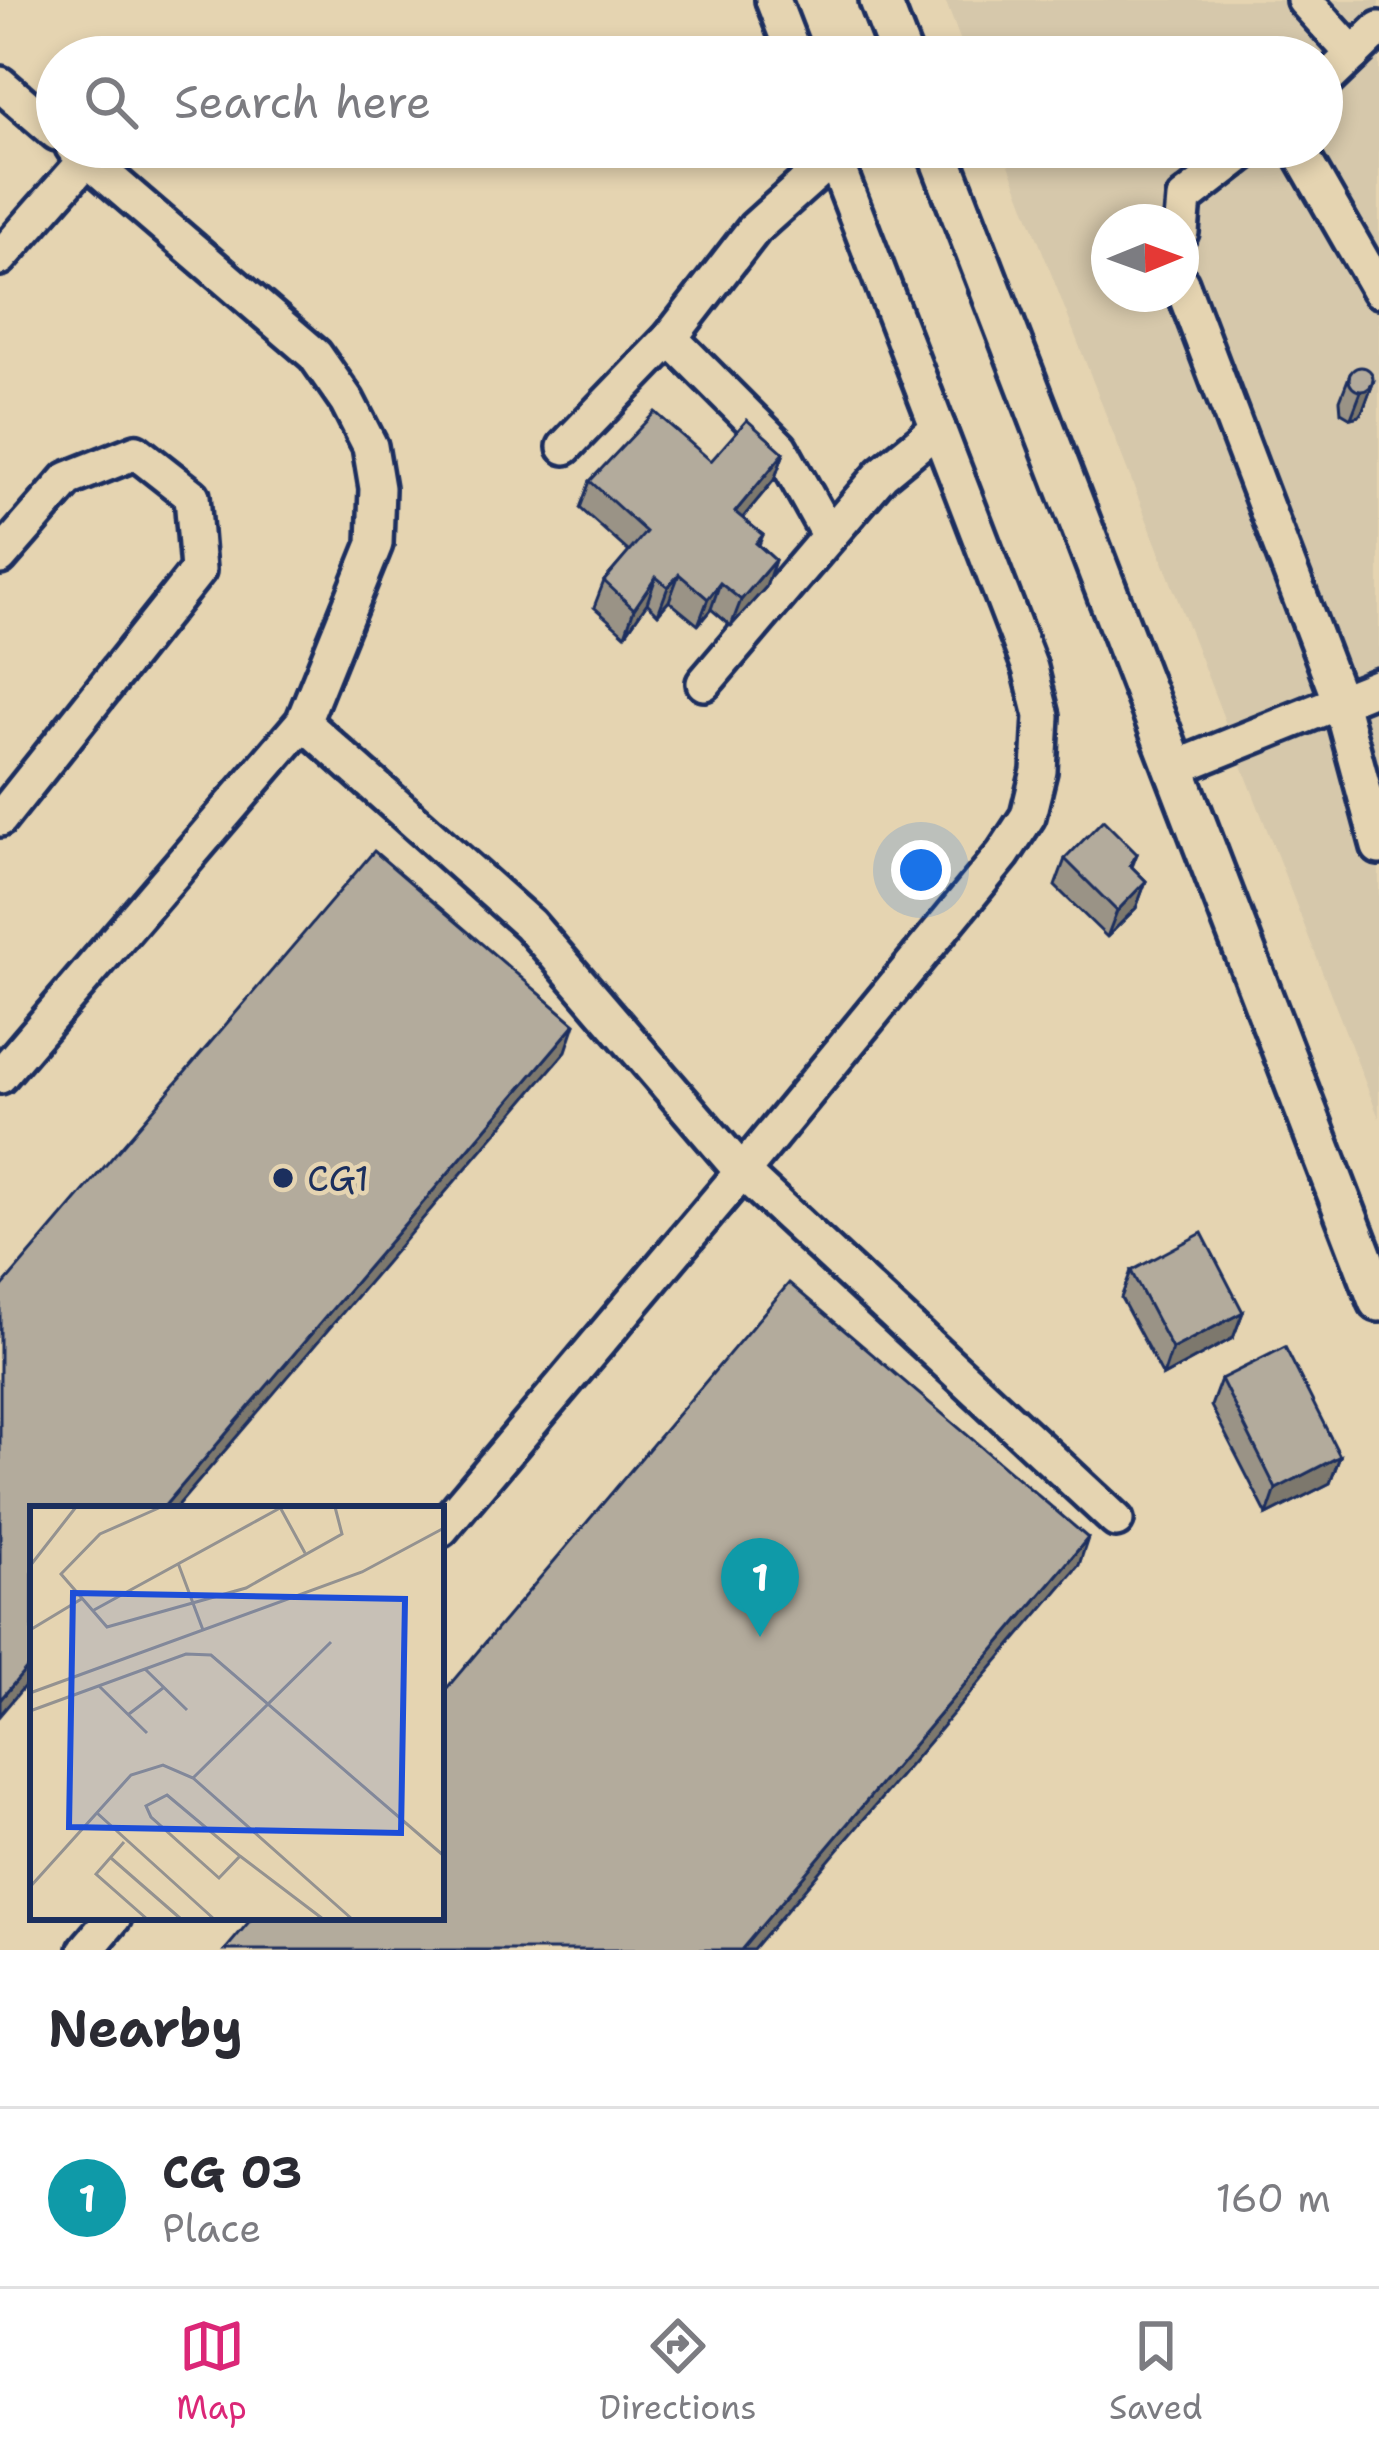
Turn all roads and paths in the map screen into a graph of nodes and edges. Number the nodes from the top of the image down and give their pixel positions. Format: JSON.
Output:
{"nodes":[{"id":1,"x":773,"y":0,"type":"edge"},
{"id":2,"x":880,"y":0,"type":"edge"},
{"id":3,"x":1304,"y":0,"type":"edge"},
{"id":4,"x":1379,"y":29,"type":"edge"},
{"id":5,"x":787,"y":36,"type":"edge"},
{"id":6,"x":894,"y":36,"type":"edge"},
{"id":7,"x":1337,"y":36,"type":"edge"},
{"id":8,"x":1343,"y":43,"type":"edge"},
{"id":9,"x":1353,"y":54,"type":"junction"},
{"id":10,"x":1343,"y":64,"type":"edge"},
{"id":11,"x":0,"y":84,"type":"edge"},
{"id":12,"x":36,"y":115,"type":"edge"},
{"id":13,"x":69,"y":168,"type":"edge"},
{"id":14,"x":97,"y":168,"type":"edge"},
{"id":15,"x":816,"y":168,"type":"edge"},
{"id":16,"x":838,"y":168,"type":"edge"},
{"id":17,"x":944,"y":168,"type":"edge"},
{"id":18,"x":1224,"y":168,"type":"edge"},
{"id":19,"x":1309,"y":168,"type":"edge"},
{"id":20,"x":1184,"y":204,"type":"edge"},
{"id":21,"x":0,"y":258,"type":"edge"},
{"id":22,"x":1379,"y":290,"type":"edge"},
{"id":23,"x":1192,"y":312,"type":"edge"},
{"id":24,"x":670,"y":338,"type":"junction"},
{"id":25,"x":938,"y":428,"type":"junction"},
{"id":26,"x":565,"y":447,"type":"dead end"},
{"id":27,"x":829,"y":536,"type":"junction"},
{"id":28,"x":0,"y":557,"type":"edge"},
{"id":29,"x":704,"y":683,"type":"dead end"},
{"id":30,"x":1379,"y":686,"type":"edge"},
{"id":31,"x":1340,"y":702,"type":"junction"},
{"id":32,"x":303,"y":722,"type":"junction"},
{"id":33,"x":1173,"y":769,"type":"junction"},
{"id":34,"x":0,"y":819,"type":"edge"},
{"id":35,"x":1379,"y":847,"type":"edge"},
{"id":36,"x":0,"y":1076,"type":"edge"},
{"id":37,"x":742,"y":1172,"type":"junction"},
{"id":38,"x":1379,"y":1301,"type":"edge"},
{"id":39,"x":1116,"y":1520,"type":"dead end"},
{"id":40,"x":444,"y":1525,"type":"edge"},
{"id":41,"x":111,"y":1920,"type":"edge"},
{"id":42,"x":86,"y":1950,"type":"edge"}],
"edges":[{"from":1,"to":5,"type":"street"},
{"from":2,"to":6,"type":"main road"},
{"from":3,"to":7,"type":"street"},
{"from":4,"to":9,"type":"street"},
{"from":8,"to":9,"type":"street"},
{"from":9,"to":10,"type":"street"},
{"from":11,"to":12,"type":"street"},
{"from":13,"to":21,"type":"street"},
{"from":14,"to":32,"type":"street"},
{"from":15,"to":24,"type":"street"},
{"from":16,"to":25,"type":"street"},
{"from":17,"to":33,"type":"main road"},
{"from":18,"to":20,"type":"street"},
{"from":19,"to":22,"type":"street"},
{"from":23,"to":31,"type":"street"},
{"from":24,"to":26,"type":"street"},
{"from":24,"to":27,"type":"street"},
{"from":25,"to":27,"type":"street"},
{"from":25,"to":37,"type":"street"},
{"from":27,"to":29,"type":"street"},
{"from":28,"to":34,"type":"street"},
{"from":30,"to":31,"type":"street"},
{"from":31,"to":33,"type":"street"},
{"from":31,"to":35,"type":"street"},
{"from":32,"to":36,"type":"street"},
{"from":32,"to":37,"type":"street"},
{"from":33,"to":38,"type":"main road"},
{"from":37,"to":39,"type":"street"},
{"from":37,"to":40,"type":"street"},
{"from":41,"to":42,"type":"street"}]}
